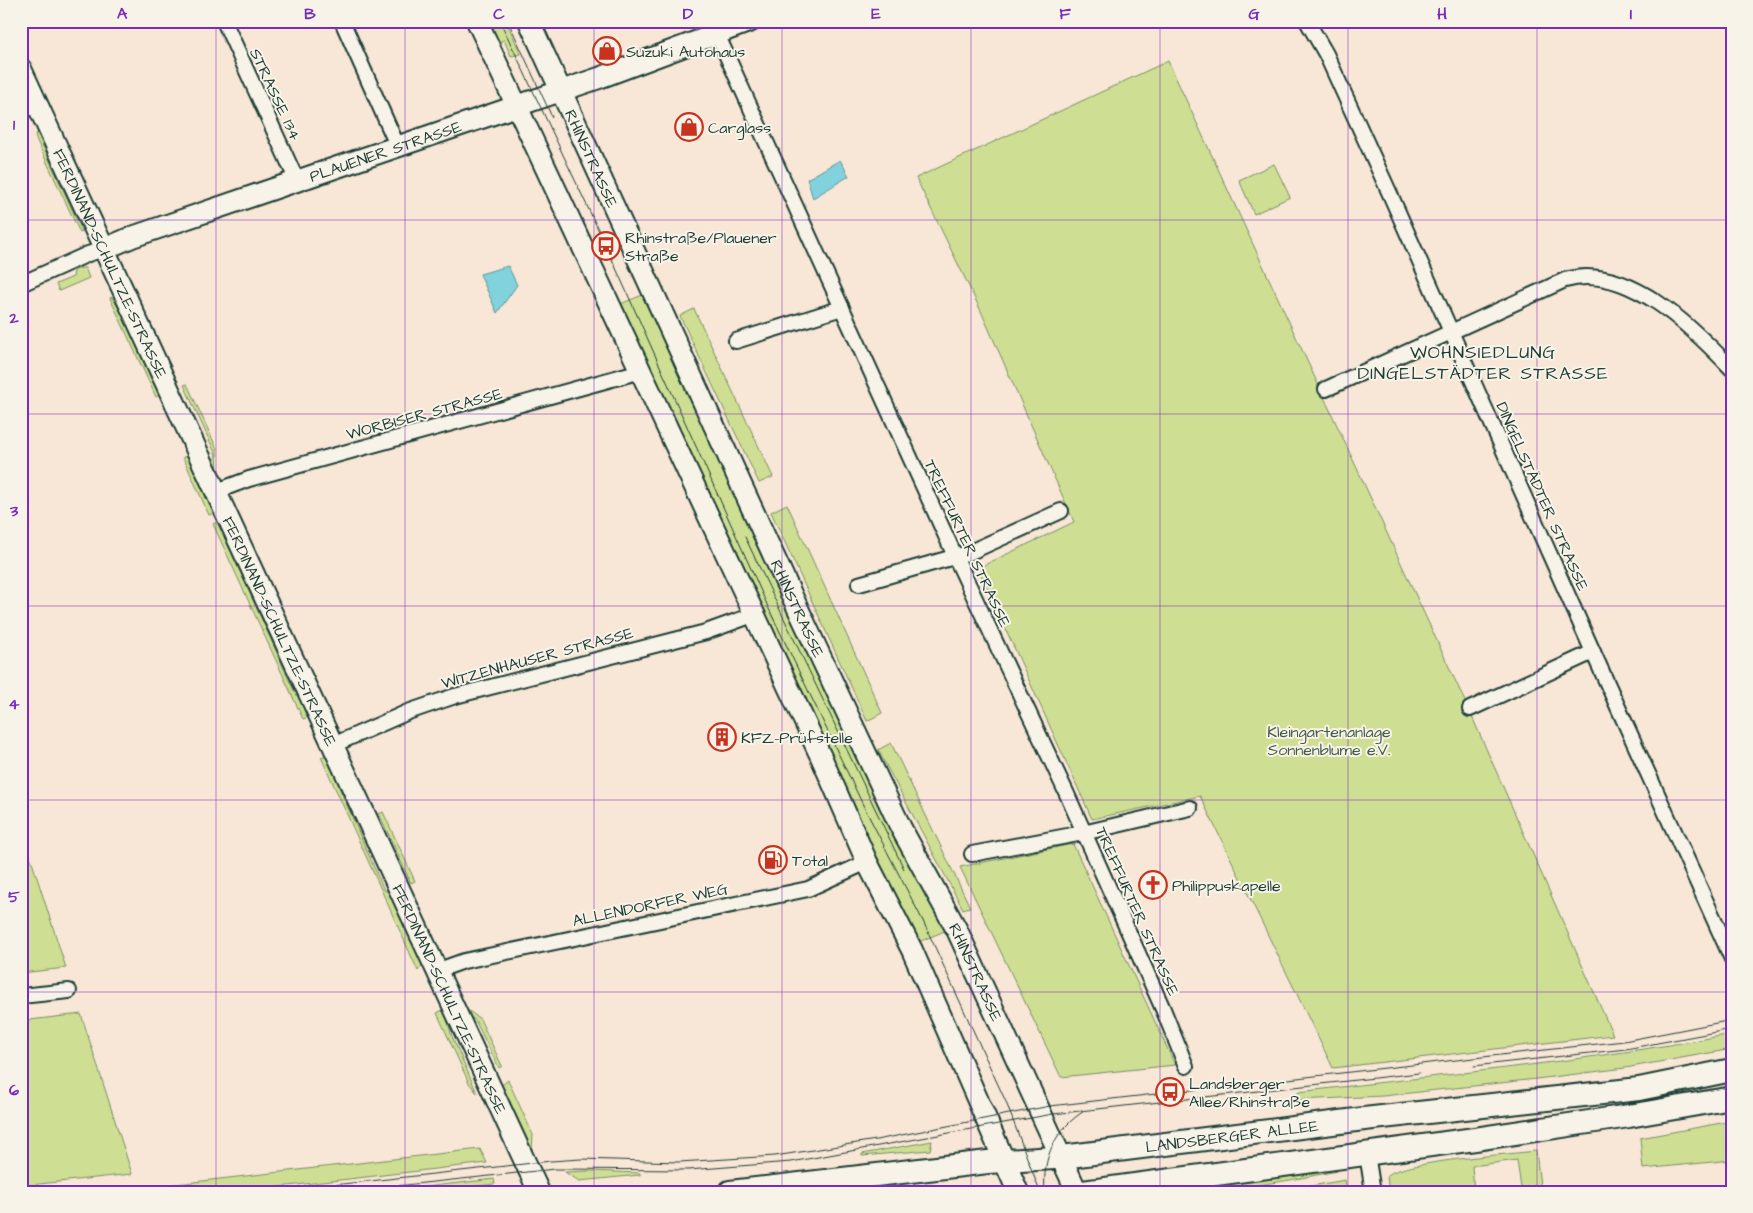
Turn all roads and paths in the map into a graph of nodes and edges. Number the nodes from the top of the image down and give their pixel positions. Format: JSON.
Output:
{"nodes":[{"id":1,"x":224,"y":21,"type":"edge"},
{"id":2,"x":342,"y":21,"type":"edge"},
{"id":3,"x":477,"y":21,"type":"edge"},
{"id":4,"x":529,"y":21,"type":"edge"},
{"id":5,"x":751,"y":21,"type":"edge"},
{"id":6,"x":1307,"y":21,"type":"edge"},
{"id":7,"x":714,"y":28,"type":"edge"},
{"id":8,"x":21,"y":69,"type":"edge"},
{"id":9,"x":561,"y":90,"type":"junction"},
{"id":10,"x":516,"y":106,"type":"junction"},
{"id":11,"x":29,"y":108,"type":"edge"},
{"id":12,"x":397,"y":145,"type":"junction"},
{"id":13,"x":297,"y":181,"type":"junction"},
{"id":14,"x":104,"y":250,"type":"junction"},
{"id":15,"x":21,"y":284,"type":"edge"},
{"id":16,"x":842,"y":308,"type":"junction"},
{"id":17,"x":1452,"y":332,"type":"junction"},
{"id":18,"x":736,"y":340,"type":"dead end"},
{"id":19,"x":1732,"y":370,"type":"edge"},
{"id":20,"x":642,"y":371,"type":"junction"},
{"id":21,"x":1326,"y":389,"type":"dead end"},
{"id":22,"x":217,"y":491,"type":"junction"},
{"id":23,"x":1061,"y":511,"type":"dead end"},
{"id":24,"x":955,"y":556,"type":"junction"},
{"id":25,"x":859,"y":584,"type":"dead end"},
{"id":26,"x":753,"y":615,"type":"junction"},
{"id":27,"x":1593,"y":652,"type":"junction"},
{"id":28,"x":1470,"y":708,"type":"dead end"},
{"id":29,"x":333,"y":745,"type":"junction"},
{"id":30,"x":1190,"y":808,"type":"dead end"},
{"id":31,"x":1083,"y":833,"type":"junction"},
{"id":32,"x":972,"y":854,"type":"dead end"},
{"id":33,"x":868,"y":862,"type":"junction"},
{"id":34,"x":1732,"y":959,"type":"edge"},
{"id":35,"x":436,"y":971,"type":"junction"},
{"id":36,"x":69,"y":991,"type":"dead end"},
{"id":37,"x":21,"y":996,"type":"edge"},
{"id":38,"x":1186,"y":1066,"type":"dead end"},
{"id":39,"x":1732,"y":1070,"type":"edge"},
{"id":40,"x":1732,"y":1098,"type":"edge"},
{"id":41,"x":1367,"y":1154,"type":"junction"},
{"id":42,"x":1061,"y":1157,"type":"junction"},
{"id":43,"x":1005,"y":1162,"type":"junction"},
{"id":44,"x":539,"y":1192,"type":"edge"},
{"id":45,"x":730,"y":1192,"type":"edge"},
{"id":46,"x":1018,"y":1192,"type":"edge"},
{"id":47,"x":1078,"y":1192,"type":"edge"},
{"id":48,"x":1084,"y":1192,"type":"edge"},
{"id":49,"x":1373,"y":1192,"type":"edge"}],
"edges":[{"from":1,"to":13,"type":"street","name":"STRASSE 134"},
{"from":2,"to":12,"type":"street"},
{"from":3,"to":10,"type":"main road"},
{"from":4,"to":9,"type":"main road","name":"RHINSTRASSE"},
{"from":5,"to":7,"type":"main road","name":"PLAUENER STRASSE"},
{"from":6,"to":17,"type":"street","name":"DINGELSTÄDTER STRASSE"},
{"from":7,"to":9,"type":"main road","name":"PLAUENER STRASSE"},
{"from":7,"to":16,"type":"street","name":"TREFFURTER STRASSE"},
{"from":8,"to":11,"type":"main road","name":"FERDINAND-SCHULTZE-STRASSE"},
{"from":9,"to":10,"type":"main road","name":"PLAUENER STRASSE"},
{"from":9,"to":42,"type":"main road","name":"RHINSTRASSE"},
{"from":10,"to":12,"type":"main road","name":"PLAUENER STRASSE"},
{"from":10,"to":20,"type":"main road"},
{"from":11,"to":14,"type":"main road","name":"FERDINAND-SCHULTZE-STRASSE"},
{"from":12,"to":13,"type":"main road","name":"PLAUENER STRASSE"},
{"from":13,"to":14,"type":"main road","name":"PLAUENER STRASSE"},
{"from":14,"to":15,"type":"street","name":"PLAUENER STRASSE"},
{"from":14,"to":22,"type":"main road","name":"FERDINAND-SCHULTZE-STRASSE"},
{"from":16,"to":18,"type":"street"},
{"from":16,"to":24,"type":"street","name":"TREFFURTER STRASSE"},
{"from":17,"to":19,"type":"street"},
{"from":17,"to":21,"type":"street"},
{"from":17,"to":27,"type":"street","name":"DINGELSTÄDTER STRASSE"},
{"from":20,"to":22,"type":"street","name":"WORBISER STRASSE"},
{"from":20,"to":26,"type":"main road"},
{"from":22,"to":29,"type":"main road","name":"FERDINAND-SCHULTZE-STRASSE"},
{"from":23,"to":24,"type":"street"},
{"from":24,"to":25,"type":"street"},
{"from":24,"to":31,"type":"street","name":"TREFFURTER STRASSE"},
{"from":26,"to":29,"type":"street","name":"WITZENHAUSER STRASSE"},
{"from":26,"to":33,"type":"main road"},
{"from":27,"to":28,"type":"street"},
{"from":27,"to":34,"type":"street","name":"DINGELSTÄDTER STRASSE"},
{"from":29,"to":35,"type":"main road","name":"FERDINAND-SCHULTZE-STRASSE"},
{"from":30,"to":31,"type":"street"},
{"from":31,"to":32,"type":"street"},
{"from":31,"to":38,"type":"street","name":"TREFFURTER STRASSE"},
{"from":33,"to":35,"type":"street","name":"ALLENDORFER WEG"},
{"from":33,"to":43,"type":"main road"},
{"from":35,"to":44,"type":"main road","name":"FERDINAND-SCHULTZE-STRASSE"},
{"from":36,"to":37,"type":"street"},
{"from":39,"to":42,"type":"main road","name":"LANDSBERGER ALLEE"},
{"from":40,"to":41,"type":"main road"},
{"from":41,"to":48,"type":"main road"},
{"from":41,"to":49,"type":"street"},
{"from":42,"to":43,"type":"main road","name":"LANDSBERGER ALLEE"},
{"from":42,"to":47,"type":"main road","name":"RHINSTRASSE"},
{"from":43,"to":45,"type":"main road","name":"LANDSBERGER ALLEE"},
{"from":43,"to":46,"type":"main road"}]}
